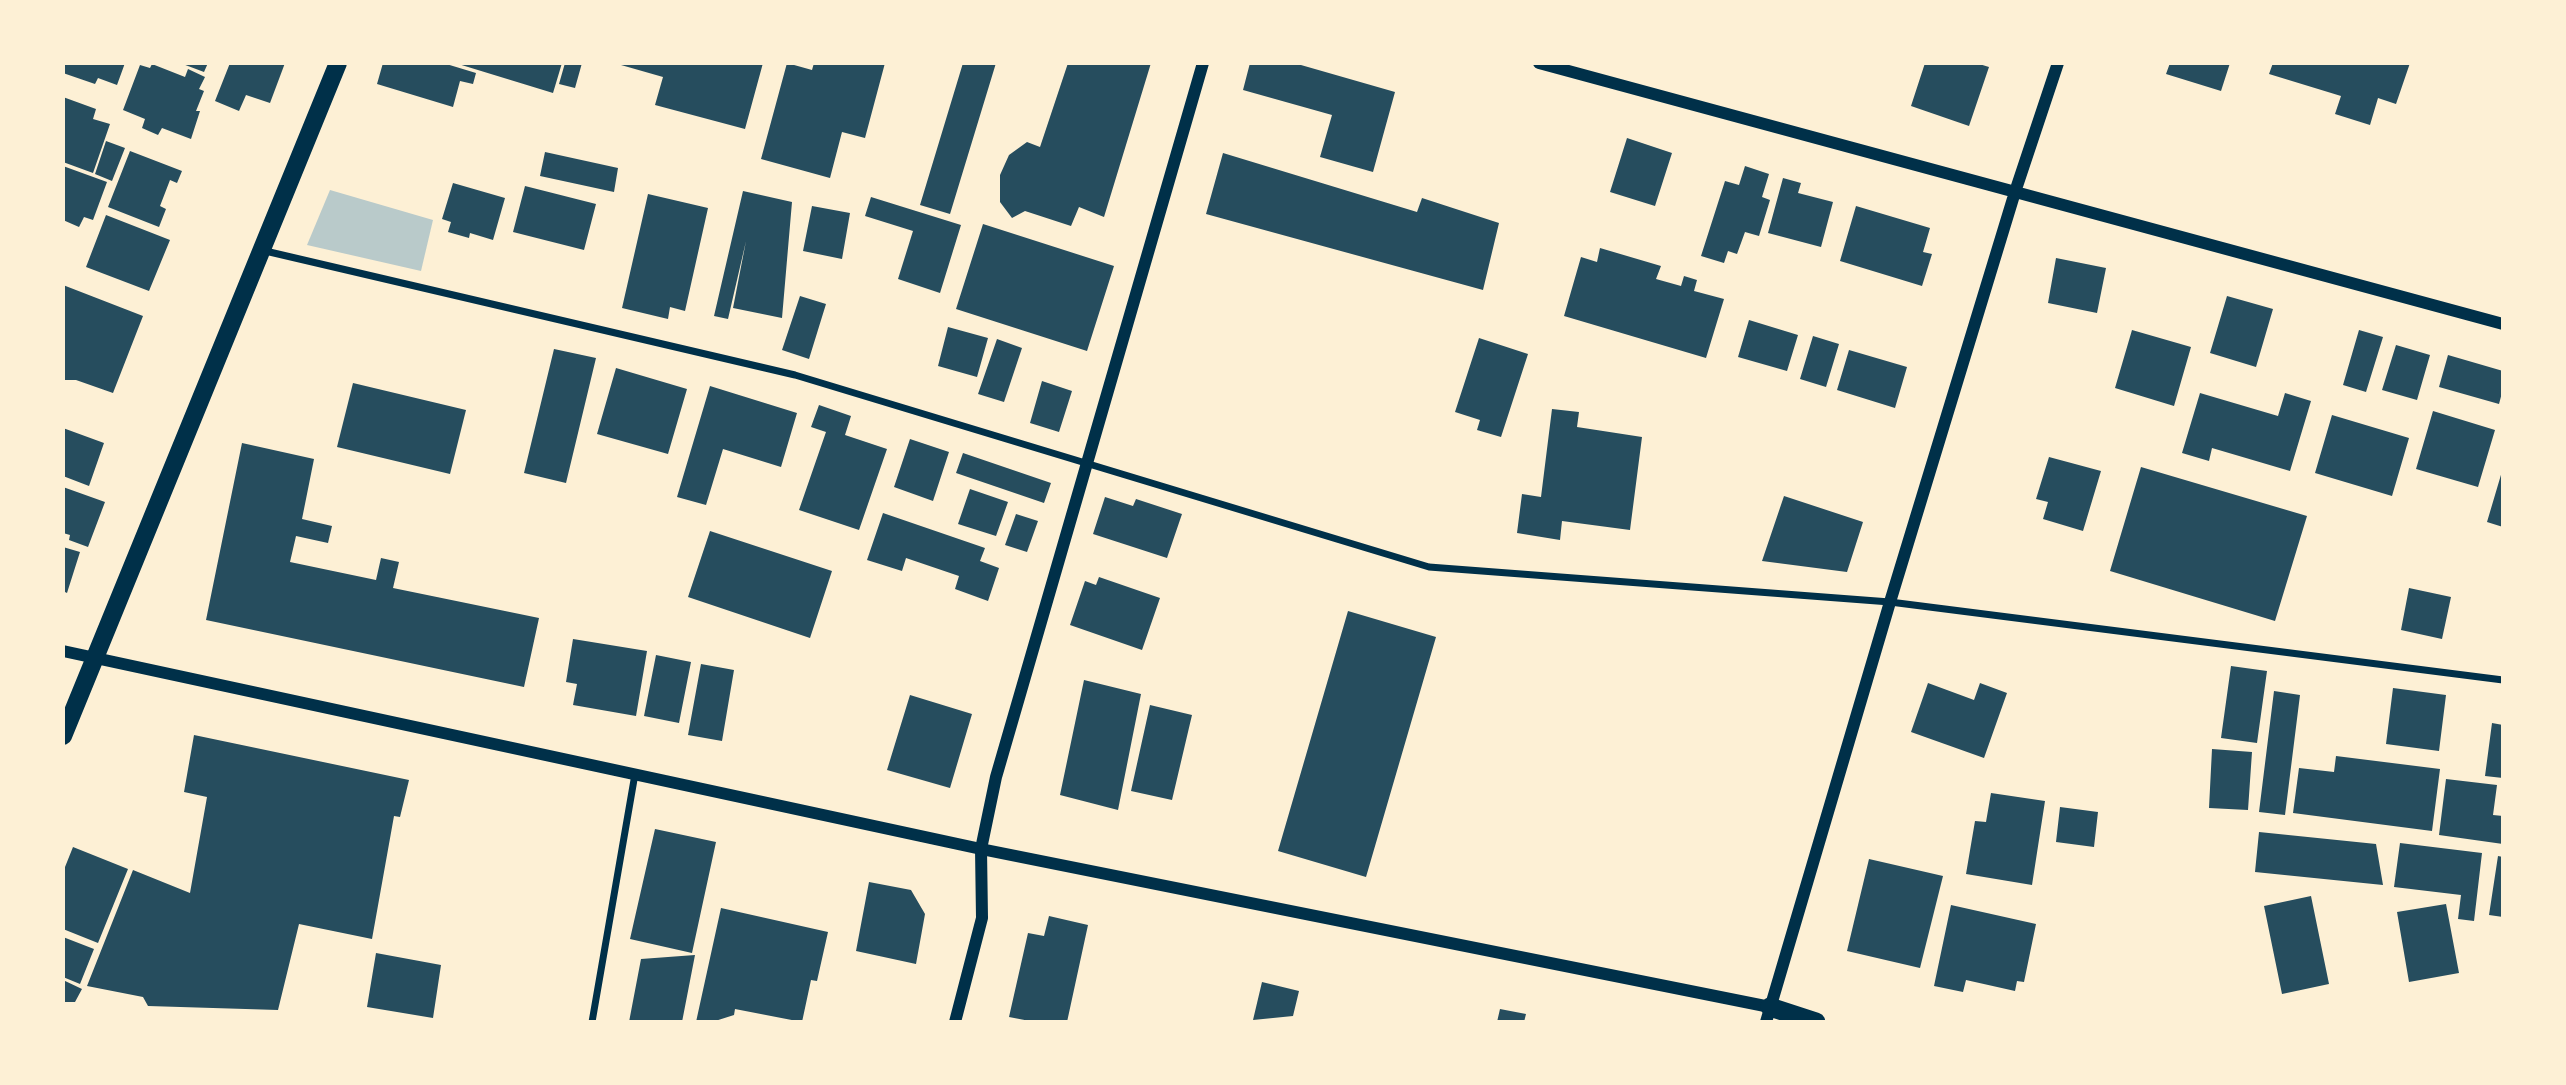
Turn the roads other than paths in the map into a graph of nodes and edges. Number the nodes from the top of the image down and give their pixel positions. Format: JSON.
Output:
{"nodes":[{"id":1,"x":338,"y":63,"type":"edge"},
{"id":2,"x":1203,"y":63,"type":"edge"},
{"id":3,"x":1539,"y":63,"type":"edge"},
{"id":4,"x":2058,"y":63,"type":"edge"},
{"id":5,"x":2015,"y":192,"type":"junction"},
{"id":6,"x":260,"y":249,"type":"junction"},
{"id":7,"x":2503,"y":324,"type":"edge"},
{"id":8,"x":1087,"y":463,"type":"junction"},
{"id":9,"x":1890,"y":601,"type":"junction"},
{"id":10,"x":63,"y":651,"type":"edge"},
{"id":11,"x":94,"y":657,"type":"junction"},
{"id":12,"x":2503,"y":680,"type":"edge"},
{"id":13,"x":63,"y":736,"type":"edge"},
{"id":14,"x":635,"y":774,"type":"junction"},
{"id":15,"x":981,"y":849,"type":"junction"},
{"id":16,"x":1768,"y":1014,"type":"edge"},
{"id":17,"x":592,"y":1022,"type":"edge"},
{"id":18,"x":955,"y":1022,"type":"edge"},
{"id":19,"x":1816,"y":1022,"type":"edge"}],
"edges":[{"from":1,"to":6,"type":"main road"},
{"from":2,"to":8,"type":"street"},
{"from":3,"to":5,"type":"street"},
{"from":4,"to":5,"type":"street"},
{"from":5,"to":7,"type":"street"},
{"from":5,"to":9,"type":"street"},
{"from":6,"to":8,"type":"street"},
{"from":6,"to":11,"type":"main road"},
{"from":8,"to":9,"type":"street"},
{"from":8,"to":15,"type":"street"},
{"from":9,"to":12,"type":"street"},
{"from":9,"to":16,"type":"street"},
{"from":10,"to":11,"type":"street"},
{"from":11,"to":13,"type":"main road"},
{"from":11,"to":14,"type":"street"},
{"from":14,"to":15,"type":"street"},
{"from":14,"to":17,"type":"street"},
{"from":15,"to":16,"type":"street"},
{"from":15,"to":18,"type":"street"},
{"from":16,"to":19,"type":"highway"}]}
